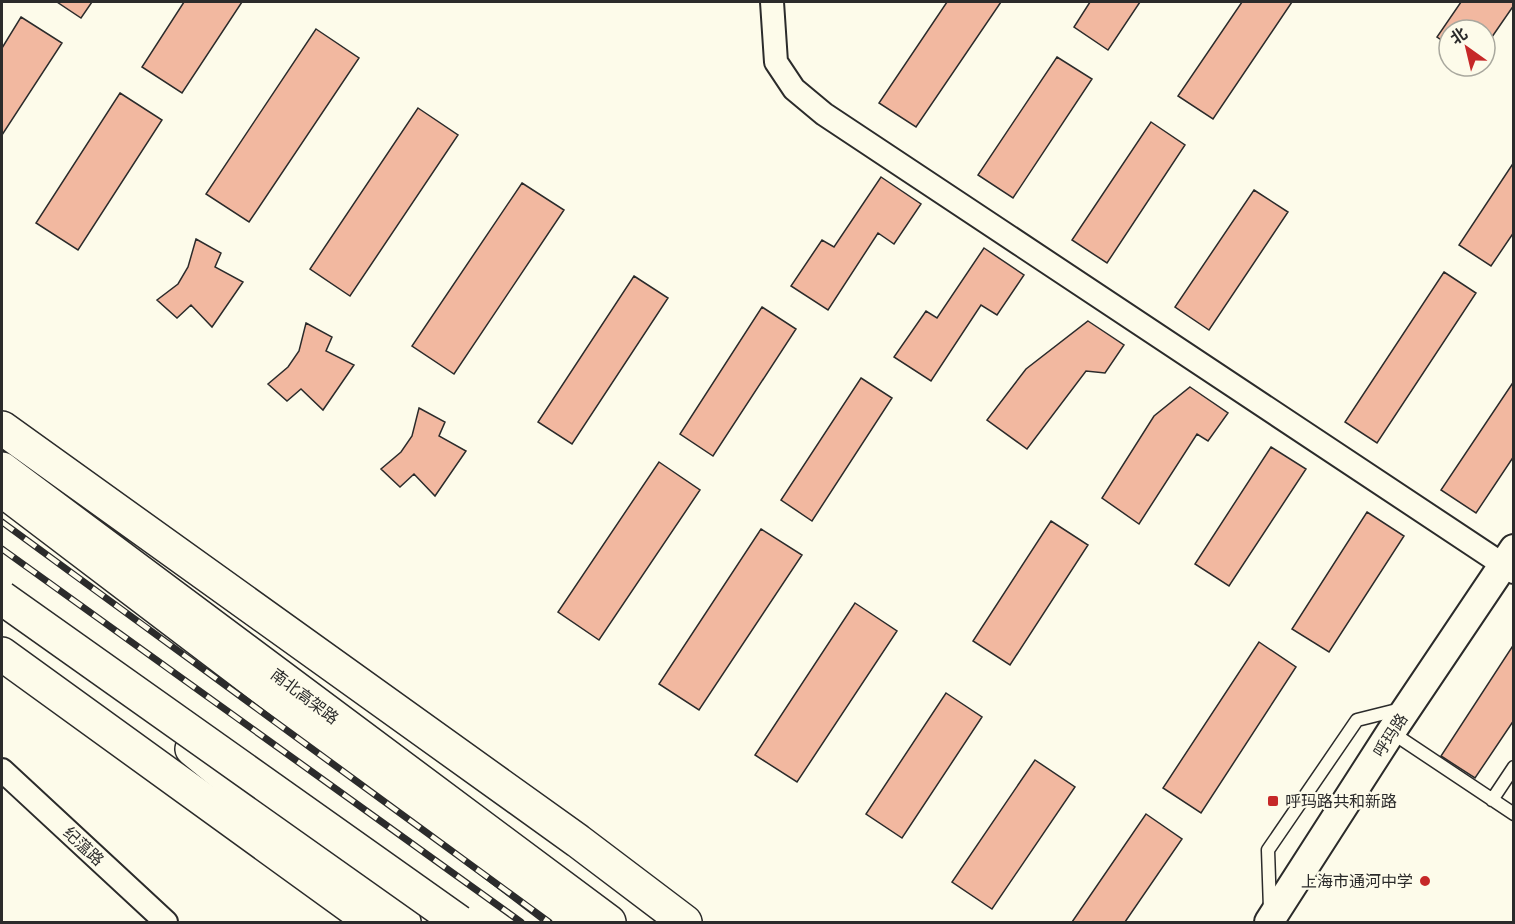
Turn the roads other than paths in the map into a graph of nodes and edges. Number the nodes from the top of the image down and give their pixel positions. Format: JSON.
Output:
{"nodes":[{"id":1,"x":772,"y":2,"type":"edge"},
{"id":2,"x":2,"y":428,"type":"edge"},
{"id":3,"x":2,"y":469,"type":"edge"},
{"id":4,"x":2,"y":490,"type":"edge"},
{"id":5,"x":1510,"y":562,"type":"edge"},
{"id":6,"x":2,"y":596,"type":"edge"},
{"id":7,"x":2,"y":654,"type":"edge"},
{"id":8,"x":1408,"y":708,"type":"junction"},
{"id":9,"x":1391,"y":732,"type":"junction"},
{"id":10,"x":1514,"y":767,"type":"edge"},
{"id":11,"x":2,"y":770,"type":"edge"},
{"id":12,"x":1492,"y":800,"type":"junction"},
{"id":13,"x":1514,"y":814,"type":"edge"},
{"id":14,"x":166,"y":922,"type":"edge"},
{"id":15,"x":372,"y":922,"type":"edge"},
{"id":16,"x":404,"y":922,"type":"edge"},
{"id":17,"x":459,"y":922,"type":"edge"},
{"id":18,"x":570,"y":922,"type":"edge"},
{"id":19,"x":609,"y":922,"type":"edge"},
{"id":20,"x":685,"y":922,"type":"edge"},
{"id":21,"x":1269,"y":922,"type":"edge"}],
"edges":[{"from":1,"to":5,"type":"street"},
{"from":2,"to":20,"type":"main road"},
{"from":3,"to":19,"type":"main road","name":"南北高架路"},
{"from":4,"to":18,"type":"main road"},
{"from":5,"to":8,"type":"street","name":"呼玛路"},
{"from":6,"to":16,"type":"main road"},
{"from":6,"to":17,"type":"main road","bridge":true},
{"from":7,"to":15,"type":"main road"},
{"from":8,"to":9,"type":"street","name":"呼玛路"},
{"from":8,"to":21,"type":"lane"},
{"from":9,"to":12,"type":"lane"},
{"from":9,"to":21,"type":"street","name":"呼玛路"},
{"from":10,"to":12,"type":"lane"},
{"from":11,"to":14,"type":"street","name":"纪蕰路"},
{"from":12,"to":13,"type":"lane"}]}
